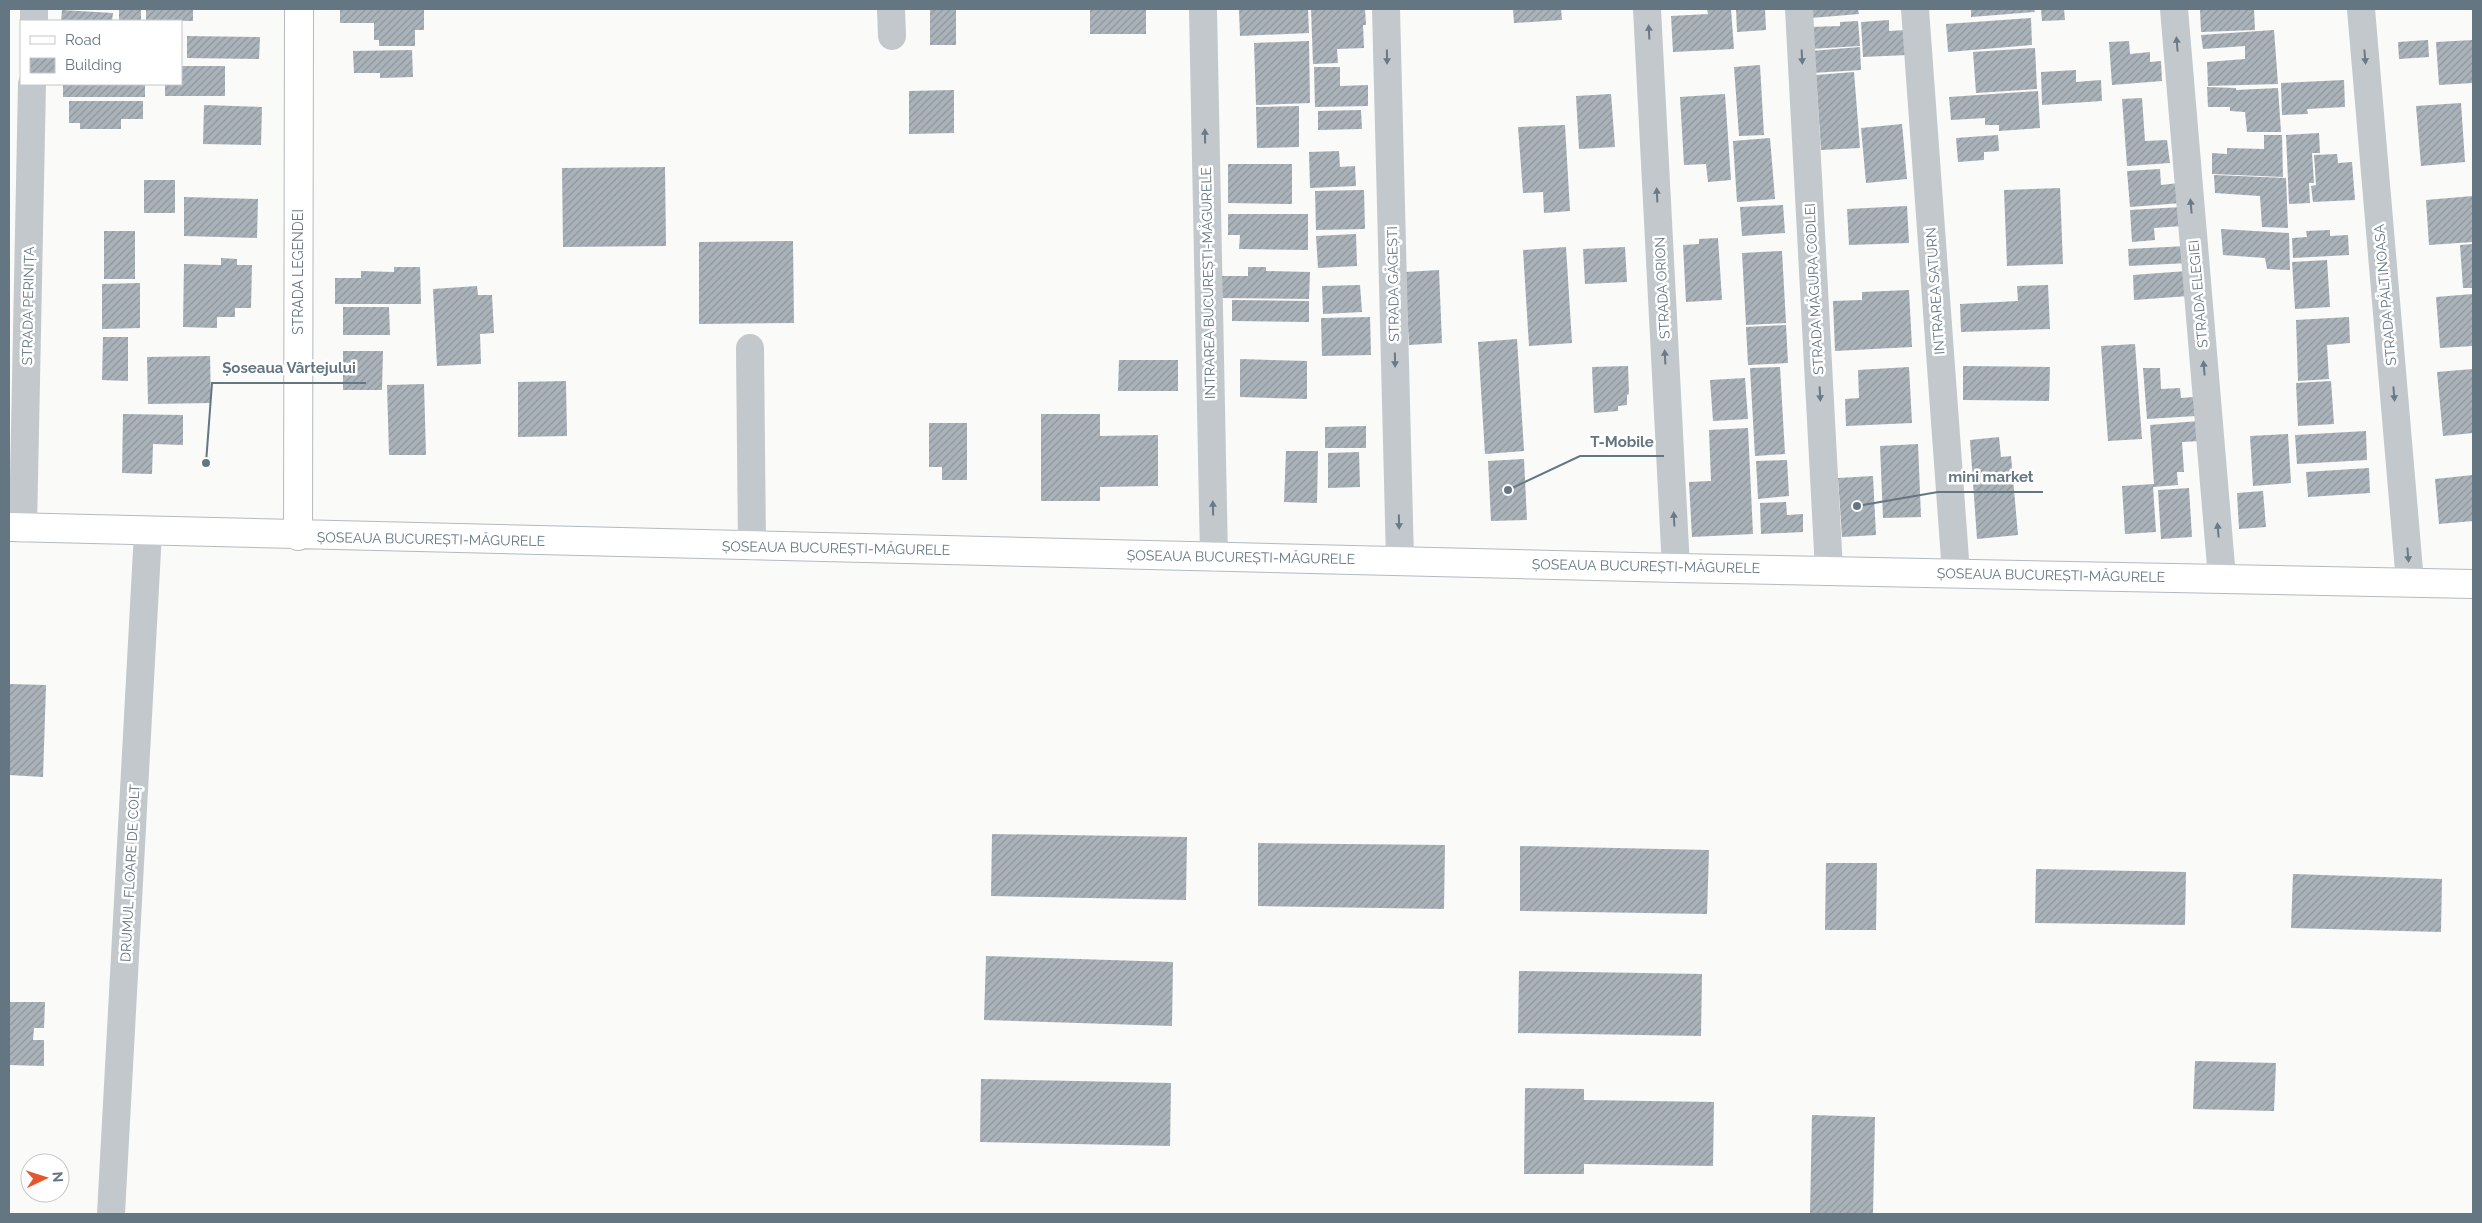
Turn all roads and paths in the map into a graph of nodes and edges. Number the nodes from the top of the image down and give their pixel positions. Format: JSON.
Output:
{"nodes":[{"id":1,"x":299,"y":9,"type":"edge"},
{"id":2,"x":891,"y":9,"type":"edge"},
{"id":3,"x":1203,"y":9,"type":"edge"},
{"id":4,"x":1386,"y":9,"type":"edge"},
{"id":5,"x":1647,"y":9,"type":"edge"},
{"id":6,"x":1799,"y":9,"type":"edge"},
{"id":7,"x":1915,"y":9,"type":"edge"},
{"id":8,"x":2174,"y":9,"type":"edge"},
{"id":9,"x":2360,"y":9,"type":"edge"},
{"id":10,"x":892,"y":36,"type":"dead end"},
{"id":11,"x":32,"y":85,"type":"edge"},
{"id":12,"x":750,"y":348,"type":"dead end"},
{"id":13,"x":16,"y":527,"type":"edge"},
{"id":14,"x":148,"y":532,"type":"junction"},
{"id":15,"x":298,"y":536,"type":"junction"},
{"id":16,"x":752,"y":546,"type":"junction"},
{"id":17,"x":1214,"y":557,"type":"junction"},
{"id":18,"x":1400,"y":560,"type":"junction"},
{"id":19,"x":1676,"y":568,"type":"junction"},
{"id":20,"x":1829,"y":570,"type":"junction"},
{"id":21,"x":1956,"y":573,"type":"junction"},
{"id":22,"x":2222,"y":578,"type":"junction"},
{"id":23,"x":2410,"y":582,"type":"junction"},
{"id":24,"x":2473,"y":584,"type":"edge"},
{"id":25,"x":111,"y":1214,"type":"edge"}],
"edges":[{"from":1,"to":15,"type":"main road","name":"STRADA LEGENDEI"},
{"from":2,"to":10,"type":"street"},
{"from":17,"to":3,"type":"street","name":"INTRAREA BUCUREȘTI-MĂGURELE","one_way":true},
{"from":4,"to":18,"type":"street","name":"STRADA GĂGEȘTI","one_way":true},
{"from":19,"to":5,"type":"street","name":"STRADA ORION","one_way":true},
{"from":6,"to":20,"type":"street","name":"STRADA MĂGURA CODLEI","one_way":true},
{"from":7,"to":21,"type":"street","name":"INTRAREA SATURN"},
{"from":22,"to":8,"type":"street","name":"STRADA ELEGIEI","one_way":true},
{"from":9,"to":23,"type":"street","name":"STRADA PĂLTINOASA","one_way":true},
{"from":11,"to":13,"type":"street","name":"STRADA PERINIȚA"},
{"from":12,"to":16,"type":"street"},
{"from":13,"to":14,"type":"main road","name":"ȘOSEAUA BUCUREȘTI-MĂGURELE"},
{"from":14,"to":15,"type":"main road","name":"ȘOSEAUA BUCUREȘTI-MĂGURELE"},
{"from":14,"to":25,"type":"street","name":"DRUMUL FLOARE DE COLȚ"},
{"from":15,"to":16,"type":"main road","name":"ȘOSEAUA BUCUREȘTI-MĂGURELE"},
{"from":16,"to":17,"type":"main road","name":"ȘOSEAUA BUCUREȘTI-MĂGURELE"},
{"from":17,"to":18,"type":"main road","name":"ȘOSEAUA BUCUREȘTI-MĂGURELE"},
{"from":18,"to":19,"type":"main road","name":"ȘOSEAUA BUCUREȘTI-MĂGURELE"},
{"from":19,"to":20,"type":"main road","name":"ȘOSEAUA BUCUREȘTI-MĂGURELE"},
{"from":20,"to":21,"type":"main road","name":"ȘOSEAUA BUCUREȘTI-MĂGURELE"},
{"from":21,"to":22,"type":"main road","name":"ȘOSEAUA BUCUREȘTI-MĂGURELE"},
{"from":22,"to":23,"type":"main road","name":"ȘOSEAUA BUCUREȘTI-MĂGURELE"},
{"from":23,"to":24,"type":"main road","name":"ȘOSEAUA BUCUREȘTI-MĂGURELE"}]}
